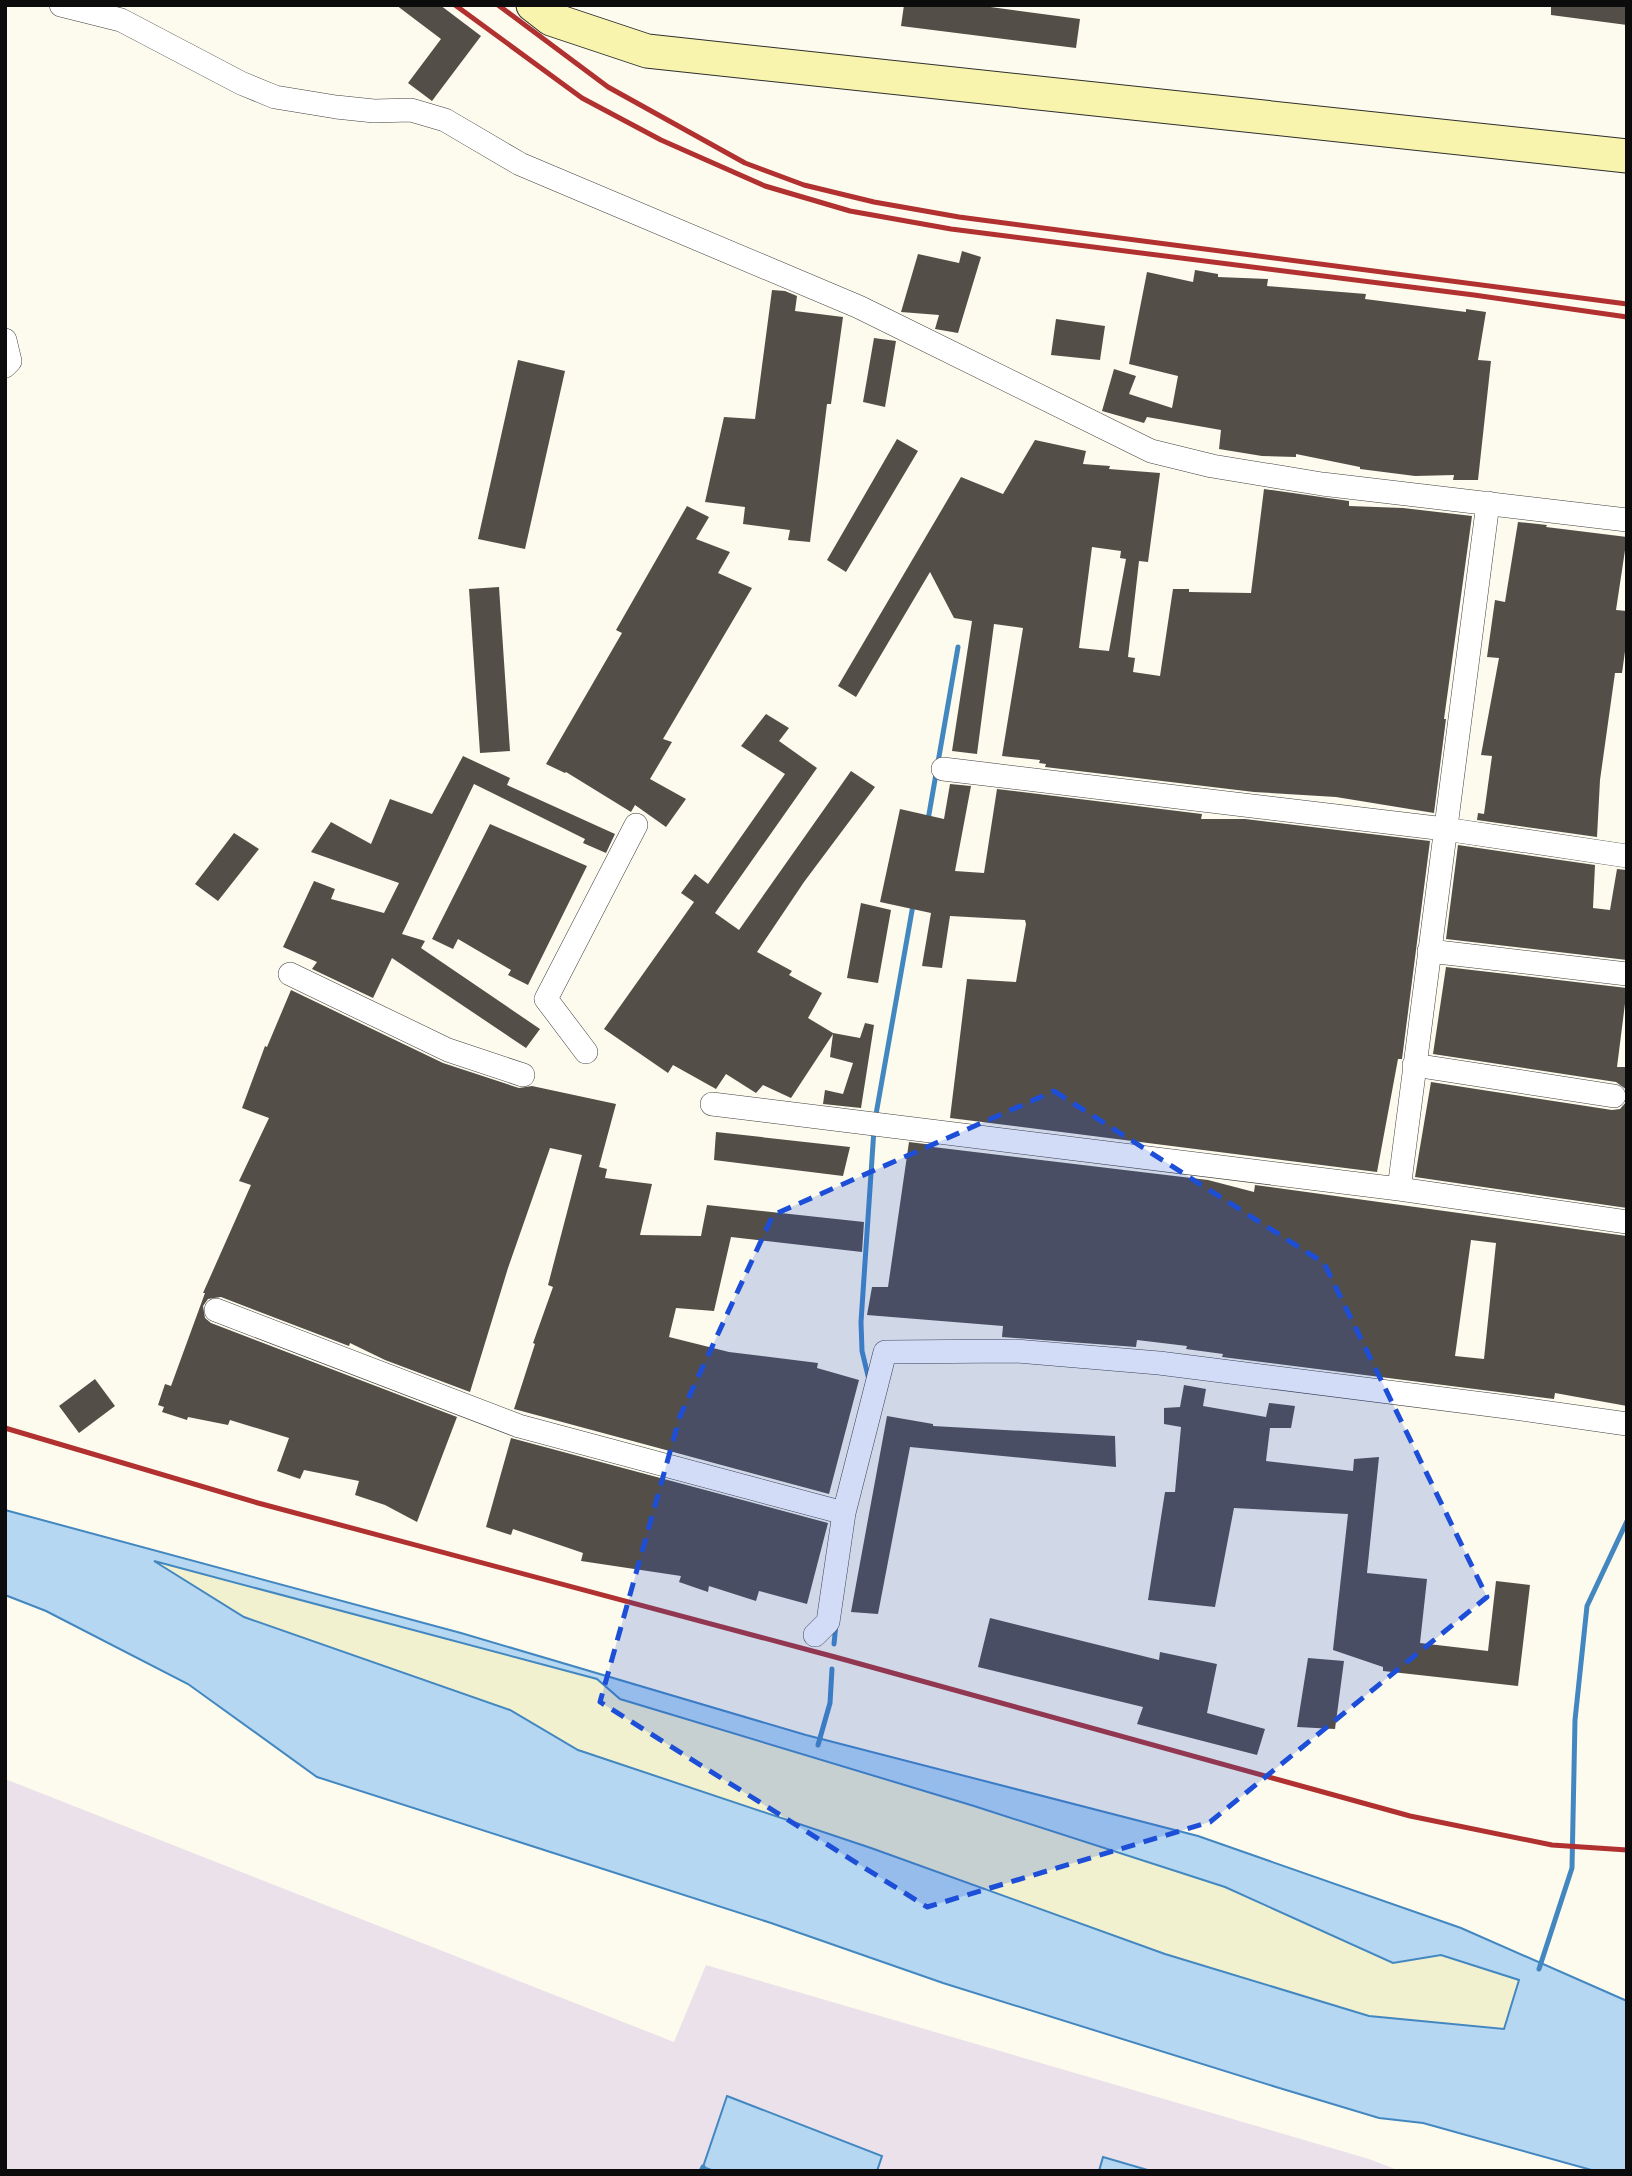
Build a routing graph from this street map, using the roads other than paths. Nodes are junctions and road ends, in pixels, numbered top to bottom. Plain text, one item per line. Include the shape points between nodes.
1 (61, 5) edge
2 (533, 5) edge
3 (1627, 156) edge
4 (5, 340) edge
5 (5, 366) edge
6 (1488, 503) junction
7 (1627, 520) edge
8 (943, 769) dead end
9 (636, 825) dead end
10 (1445, 829) junction
11 (1627, 856) edge
12 (1429, 951) junction
13 (290, 974) dead end
14 (1627, 974) edge
15 (586, 1052) dead end
16 (1415, 1065) junction
17 (523, 1074) dead end
18 (1614, 1096) dead end
19 (712, 1104) dead end
20 (1398, 1189) junction
21 (1627, 1222) edge
22 (216, 1310) dead end
23 (1627, 1424) edge
24 (844, 1514) junction
25 (815, 1635) dead end

1 - 6 street via 121,20 275,97 374,111 411,110 445,120 520,164 859,307 1151,451 1308,481
2 - 3 main road via 551,19 647,51
4 - 5 street via 10,361
6 - 7 street
6 - 10 street
8 - 10 street
9 - 15 street via 546,999
10 - 11 street
10 - 12 street
12 - 14 street
12 - 16 street
13 - 17 street via 448,1049
16 - 18 street
16 - 20 street
19 - 20 street
20 - 21 street
22 - 24 street via 519,1426
23 - 24 street via 1159,1363 1015,1350 885,1352
24 - 25 street via 828,1622

